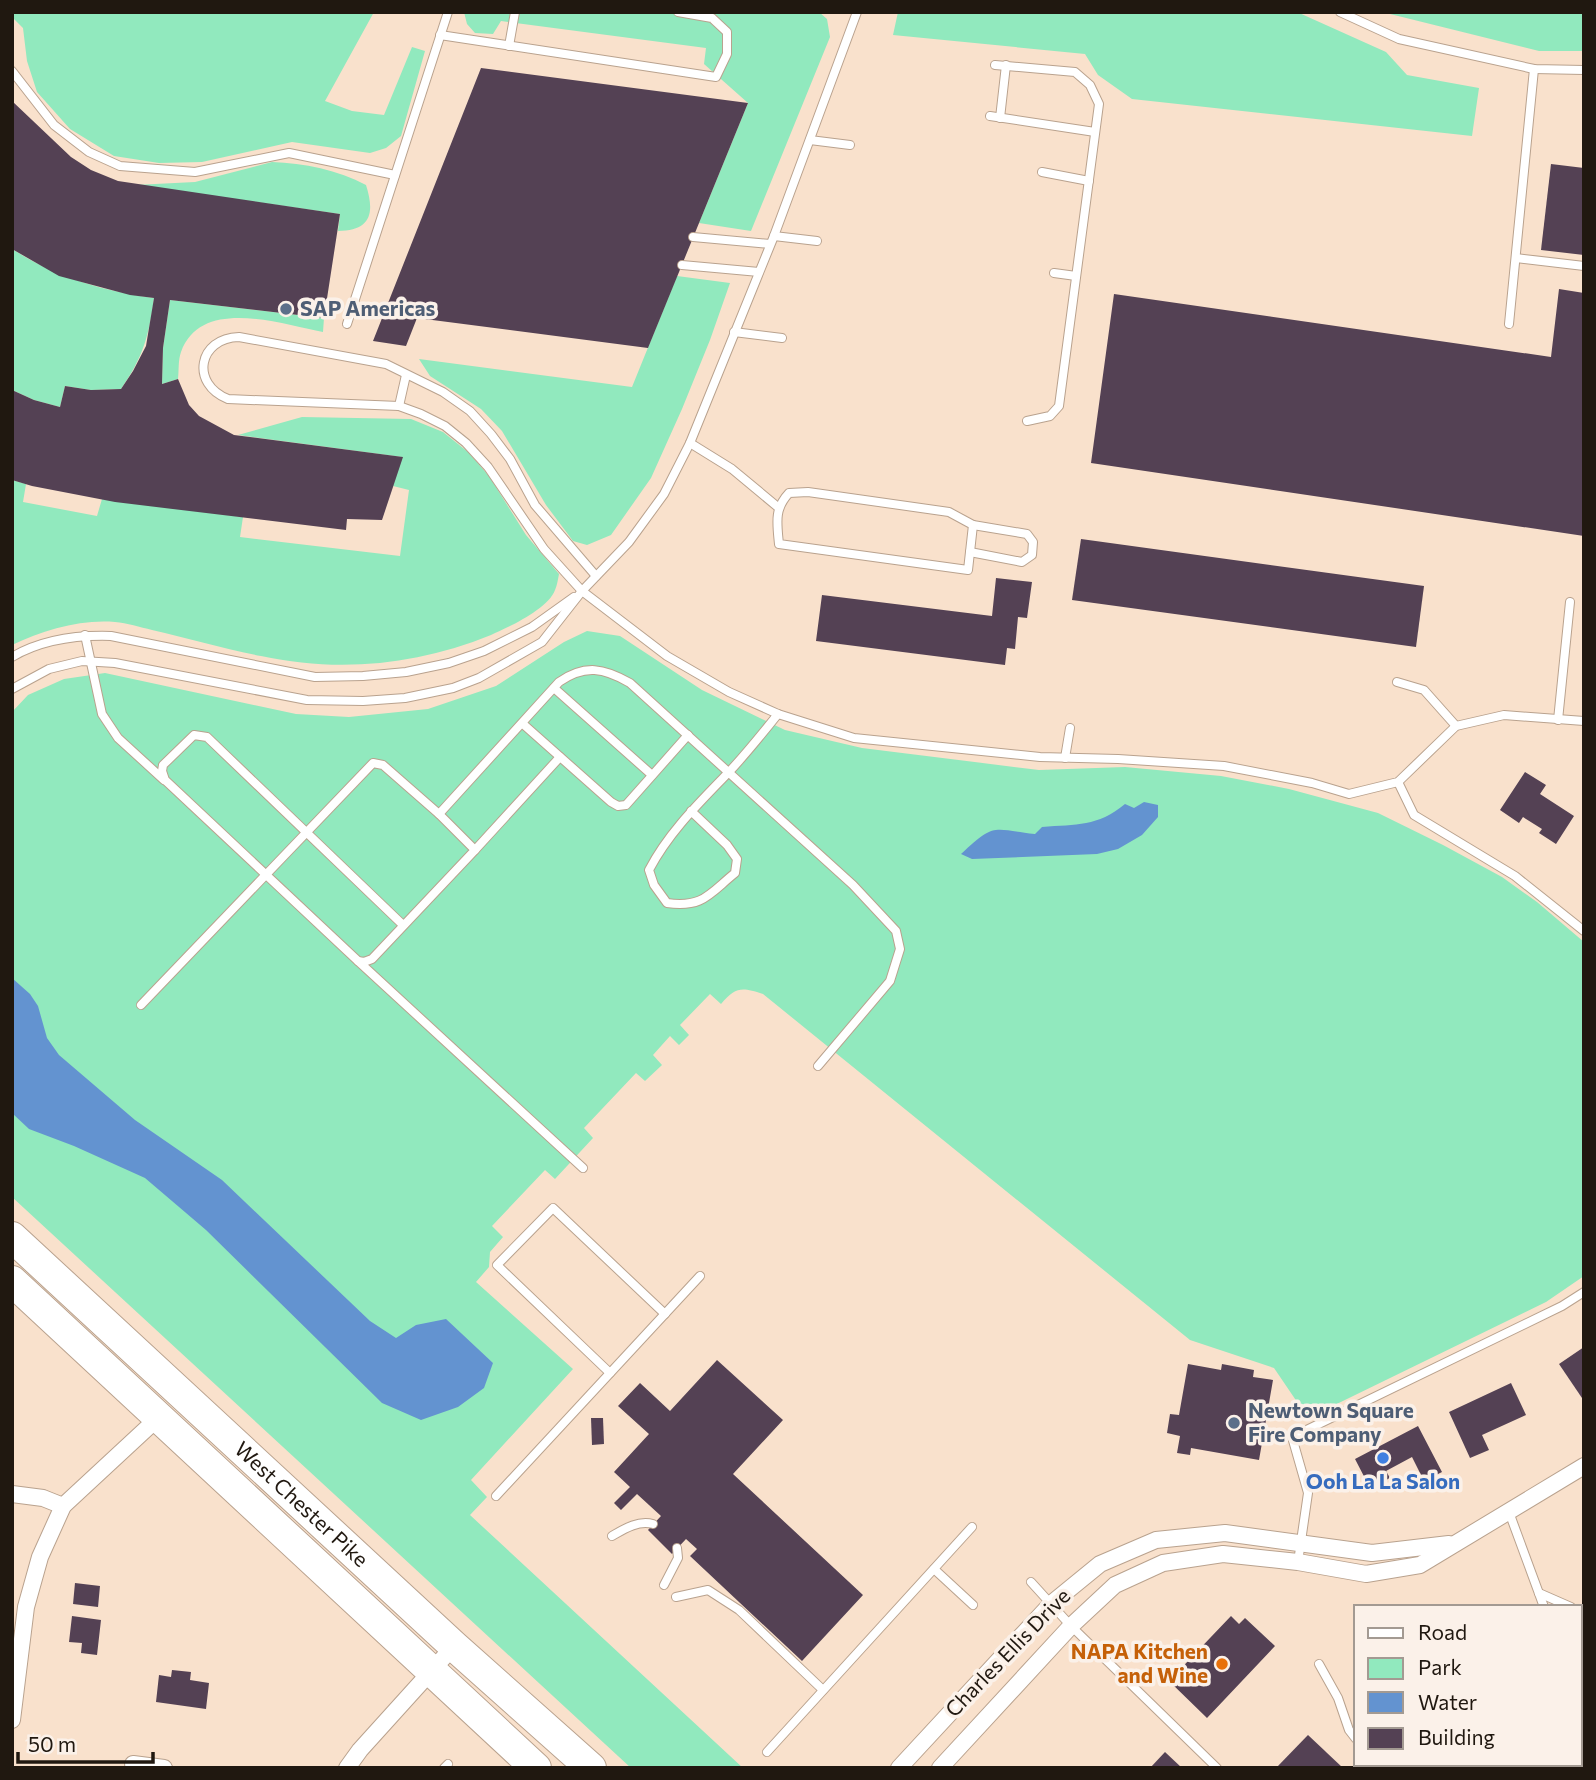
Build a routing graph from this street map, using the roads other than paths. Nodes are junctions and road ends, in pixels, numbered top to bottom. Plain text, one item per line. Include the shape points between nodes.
1 (447, 12) edge
2 (515, 12) edge
3 (678, 12) edge
4 (857, 12) edge
5 (1340, 12) edge
6 (440, 35) junction
7 (509, 46) junction
8 (995, 65) dead end
9 (1006, 65) junction
10 (1534, 69) junction
11 (1584, 70) edge
12 (12, 71) edge
13 (990, 116) dead end
14 (1000, 118) junction
15 (1095, 132) junction
16 (810, 140) junction
17 (850, 145) dead end
18 (1042, 172) dead end
19 (395, 175) junction
20 (1089, 181) junction
21 (694, 237) dead end
22 (772, 240) junction
23 (817, 241) dead end
24 (1516, 258) junction
25 (681, 265) dead end
26 (1584, 267) edge
27 (759, 272) junction
28 (1054, 273) dead end
29 (1076, 276) junction
30 (346, 324) dead end
31 (1509, 324) dead end
32 (734, 332) junction
33 (782, 338) dead end
34 (406, 375) junction
35 (398, 406) junction
36 (1027, 421) dead end
37 (690, 443) junction
38 (779, 508) junction
39 (973, 525) junction
40 (970, 552) junction
41 (596, 576) junction
42 (582, 591) junction
43 (1570, 602) dead end
44 (85, 635) junction
45 (12, 657) edge
46 (90, 662) junction
47 (1397, 682) dead end
48 (554, 688) junction
49 (12, 689) edge
50 (778, 714) junction
51 (1558, 720) junction
52 (1584, 721) edge
53 (523, 724) junction
54 (1456, 726) junction
55 (1070, 728) dead end
56 (688, 735) junction
57 (560, 757) junction
58 (1065, 758) junction
59 (729, 772) junction
60 (652, 775) junction
61 (165, 780) junction
62 (1398, 782) junction
63 (691, 811) junction
64 (439, 814) junction
65 (304, 833) junction
66 (475, 850) junction
67 (265, 874) junction
68 (403, 925) junction
69 (1584, 931) edge
70 (358, 961) junction
71 (141, 1005) dead end
72 (818, 1066) dead end
73 (583, 1168) dead end
74 (12, 1237) edge
75 (700, 1276) dead end
76 (12, 1281) edge
77 (1584, 1292) edge
78 (665, 1314) junction
79 (610, 1373) junction
80 (159, 1417) junction
81 (1584, 1466) edge
82 (12, 1494) edge
83 (496, 1496) dead end
84 (63, 1506) junction
85 (1509, 1512) junction
86 (653, 1524) dead end
87 (972, 1527) dead end
88 (612, 1536) dead end
89 (1301, 1543) junction
90 (1459, 1543) junction
91 (677, 1548) dead end
92 (1298, 1562) junction
93 (934, 1569) junction
94 (1031, 1582) dead end
95 (664, 1586) dead end
96 (1539, 1592) junction
97 (676, 1597) dead end
98 (1051, 1604) junction
99 (972, 1605) dead end
100 (1543, 1605) edge
101 (1567, 1605) edge
102 (1071, 1626) junction
103 (454, 1646) junction
104 (1319, 1664) dead end
105 (432, 1670) junction
106 (823, 1690) junction
107 (12, 1720) edge
108 (1354, 1736) edge
109 (767, 1752) dead end
110 (133, 1764) dead end
111 (164, 1768) edge
112 (347, 1768) edge
113 (536, 1768) edge
114 (591, 1768) edge
115 (899, 1768) edge
116 (940, 1768) edge
117 (1217, 1768) edge

1 - 6 lane
2 - 7 lane
3 - 7 lane via 712,18 727,32 727,54 716,77
4 - 16 lane
5 - 10 lane via 1399,38
6 - 7 lane
6 - 19 lane
8 - 9 lane
9 - 14 lane
9 - 15 lane via 1075,72 1090,85 1099,104
10 - 11 lane
10 - 24 lane
12 - 19 lane via 54,125 89,152 120,166 195,172 289,153
13 - 14 lane
14 - 15 lane
15 - 20 lane
16 - 17 lane
16 - 22 lane
18 - 20 lane
19 - 30 lane
20 - 29 lane
21 - 22 lane
22 - 23 lane
22 - 27 lane
24 - 26 lane
24 - 31 lane
25 - 27 lane
27 - 32 lane
28 - 29 lane
29 - 36 lane via 1059,406 1051,416
32 - 33 lane
32 - 37 lane
34 - 35 lane
34 - 35 lane via 386,364 239,337 218,341 203,364 208,385 228,399
34 - 41 lane via 443,392 477,418 510,459 550,525
35 - 42 lane via 444,426 466,443 544,549
37 - 38 lane via 732,469
37 - 41 lane via 664,494 629,542
38 - 39 lane via 789,493 808,492 949,512
38 - 40 lane via 779,544 968,570
39 - 40 lane
39 - 40 lane via 1027,534 1033,542 1032,555 1022,562
41 - 42 lane
42 - 44 lane via 532,627 484,650 449,663 385,674 315,677 111,636
42 - 46 lane via 542,642 506,664 453,688 405,698 307,700
42 - 50 lane via 667,656
43 - 51 lane
44 - 45 lane via 46,643
44 - 46 lane
46 - 49 lane via 50,669
46 - 61 lane via 102,714 118,738
47 - 54 lane via 1424,690
48 - 53 lane
48 - 56 lane via 572,673 595,669 613,673
48 - 60 lane
50 - 58 lane via 855,738
50 - 59 lane
51 - 52 lane
51 - 54 lane via 1504,715
53 - 57 lane
53 - 64 lane
54 - 62 lane
55 - 58 lane
56 - 59 lane
56 - 60 lane
57 - 60 lane via 618,806 626,805
57 - 66 lane
58 - 62 lane via 1224,766 1349,794
59 - 63 lane
59 - 72 lane via 853,884 896,931 900,949 890,981
61 - 65 lane via 163,765 194,734 201,734
61 - 67 lane
62 - 69 lane via 1414,815 1516,876
63 - 63 lane via 737,859 735,873 704,899 688,906 667,903 649,870
64 - 65 lane via 383,765 373,763
64 - 66 lane
65 - 67 lane
65 - 68 lane
66 - 68 lane
67 - 70 lane
67 - 71 lane
68 - 70 lane via 372,959
70 - 73 lane
74 - 103 highway, West Chester Pike
75 - 78 lane
76 - 80 highway, West Chester Pike
77 - 89 lane via 1292,1437 1308,1493
78 - 79 lane
78 - 79 lane via 552,1208 497,1265
79 - 83 lane
80 - 84 street
80 - 105 highway, West Chester Pike
81 - 85 street, Charles Ellis Drive
82 - 84 street
84 - 107 street via 40,1557 26,1607
85 - 90 street, Charles Ellis Drive
85 - 96 lane
86 - 88 lane via 626,1527
87 - 93 lane
89 - 90 street, Charles Ellis Drive via 1372,1553
89 - 92 lane
89 - 98 street, Charles Ellis Drive via 1225,1533 1157,1540 1100,1564
90 - 92 street, Charles Ellis Drive via 1420,1564 1366,1573
91 - 95 lane via 678,1558
92 - 102 street, Charles Ellis Drive via 1223,1554 1164,1563 1115,1585
93 - 99 lane
93 - 106 lane
94 - 98 lane
96 - 100 lane
96 - 101 lane
97 - 106 lane via 708,1590 740,1610
98 - 102 lane
98 - 115 street, Charles Ellis Drive
102 - 116 street, Charles Ellis Drive
102 - 117 lane
103 - 105 street
103 - 114 highway, West Chester Pike
104 - 108 lane
105 - 112 street
105 - 113 highway, West Chester Pike
106 - 109 lane
110 - 111 street

